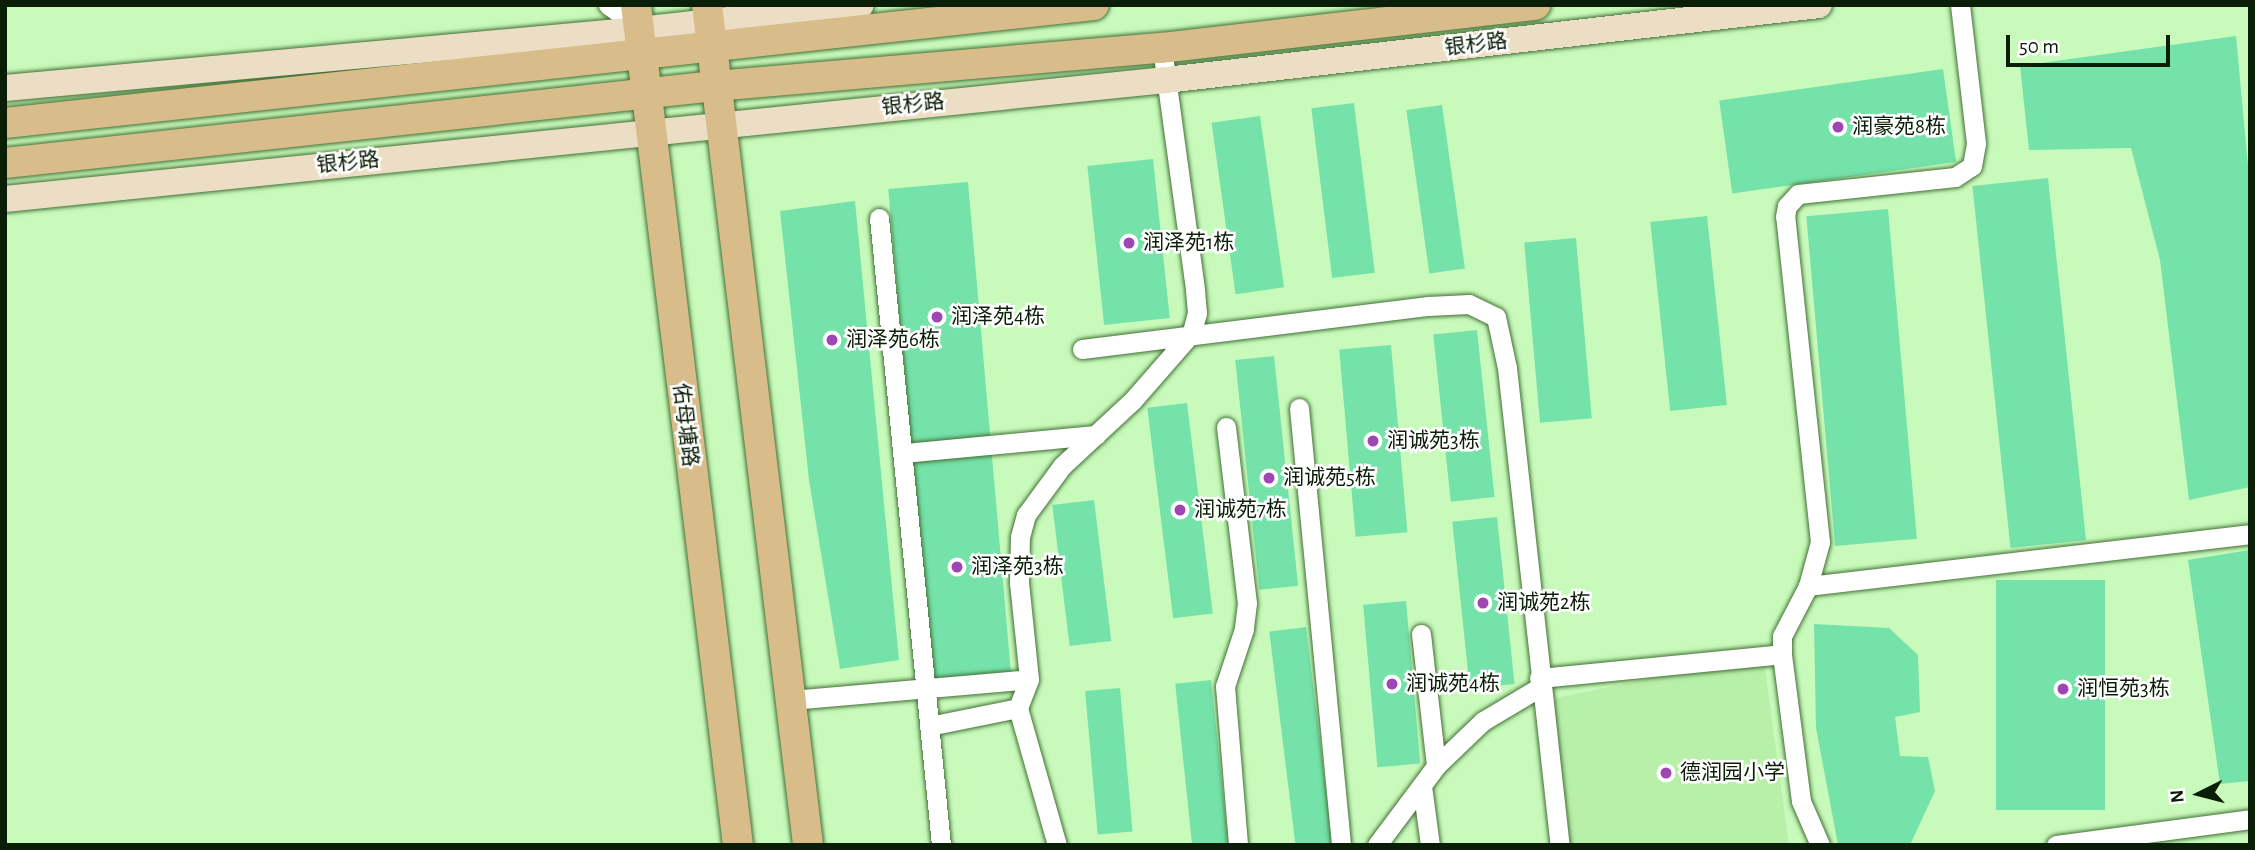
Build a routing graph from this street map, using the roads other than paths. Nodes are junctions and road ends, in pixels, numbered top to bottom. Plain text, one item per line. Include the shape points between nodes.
1 (608, 5) edge
2 (861, 5) edge
3 (1094, 5) edge
4 (1536, 5) edge
5 (1819, 5) edge
6 (1959, 5) edge
7 (709, 25) edge
8 (638, 29) edge
9 (1162, 48) junction
10 (1166, 80) junction
11 (715, 86) junction
12 (5, 88) edge
13 (644, 94) junction
14 (5, 122) edge
15 (720, 124) junction
16 (648, 131) junction
17 (5, 163) edge
18 (5, 199) edge
19 (879, 218) dead end
20 (1190, 335) junction
21 (1082, 349) dead end
22 (1299, 408) dead end
23 (1226, 427) dead end
24 (1096, 435) junction
25 (904, 453) junction
26 (2250, 534) edge
27 (1808, 586) junction
28 (1421, 634) dead end
29 (1783, 654) junction
30 (1029, 679) junction
31 (1540, 682) junction
32 (925, 690) junction
33 (791, 700) junction
34 (1018, 708) junction
35 (929, 726) junction
36 (1436, 766) junction
37 (1422, 786) junction
38 (2250, 820) edge
39 (738, 845) edge
40 (808, 845) edge
41 (942, 845) edge
42 (1057, 845) edge
43 (1238, 845) edge
44 (1341, 845) edge
45 (1377, 845) edge
46 (1430, 845) edge
47 (1560, 845) edge
48 (1820, 845) edge
49 (2056, 845) edge

1 - 8 street
2 - 7 street
3 - 7 main road
4 - 9 main road, 银杉路
5 - 10 street, 银杉路
6 - 27 street via 1976,143 1972,166 1955,177 1806,192 1787,206 1785,229 1819,522 1820,541
7 - 8 main road
7 - 11 main road
8 - 12 street
8 - 13 main road, 佑母塘路
8 - 14 main road
9 - 10 street
9 - 11 main road, 银杉路
10 - 15 street, 银杉路
10 - 20 street via 1195,290 1197,313
11 - 13 main road, 银杉路
11 - 15 main road
13 - 16 main road, 佑母塘路
13 - 17 main road, 银杉路
15 - 16 street, 银杉路
15 - 33 main road
16 - 18 street, 银杉路
16 - 39 main road, 佑母塘路
19 - 25 street
20 - 21 street
20 - 24 street
20 - 31 street via 1469,304 1496,317 1507,368
22 - 44 street
23 - 43 street via 1247,603 1244,629 1225,686
24 - 25 street
24 - 30 street via 1062,466 1026,515 1020,537 1019,583
25 - 32 street
26 - 27 street
27 - 29 street via 1782,636
28 - 36 street
29 - 31 street
29 - 48 street via 1801,801
30 - 32 street
30 - 34 street
31 - 36 street via 1483,721
31 - 47 street
32 - 33 street
32 - 35 street
33 - 40 main road
34 - 35 street
34 - 42 street
35 - 41 street
36 - 37 street
37 - 45 street
37 - 46 street
38 - 49 street

